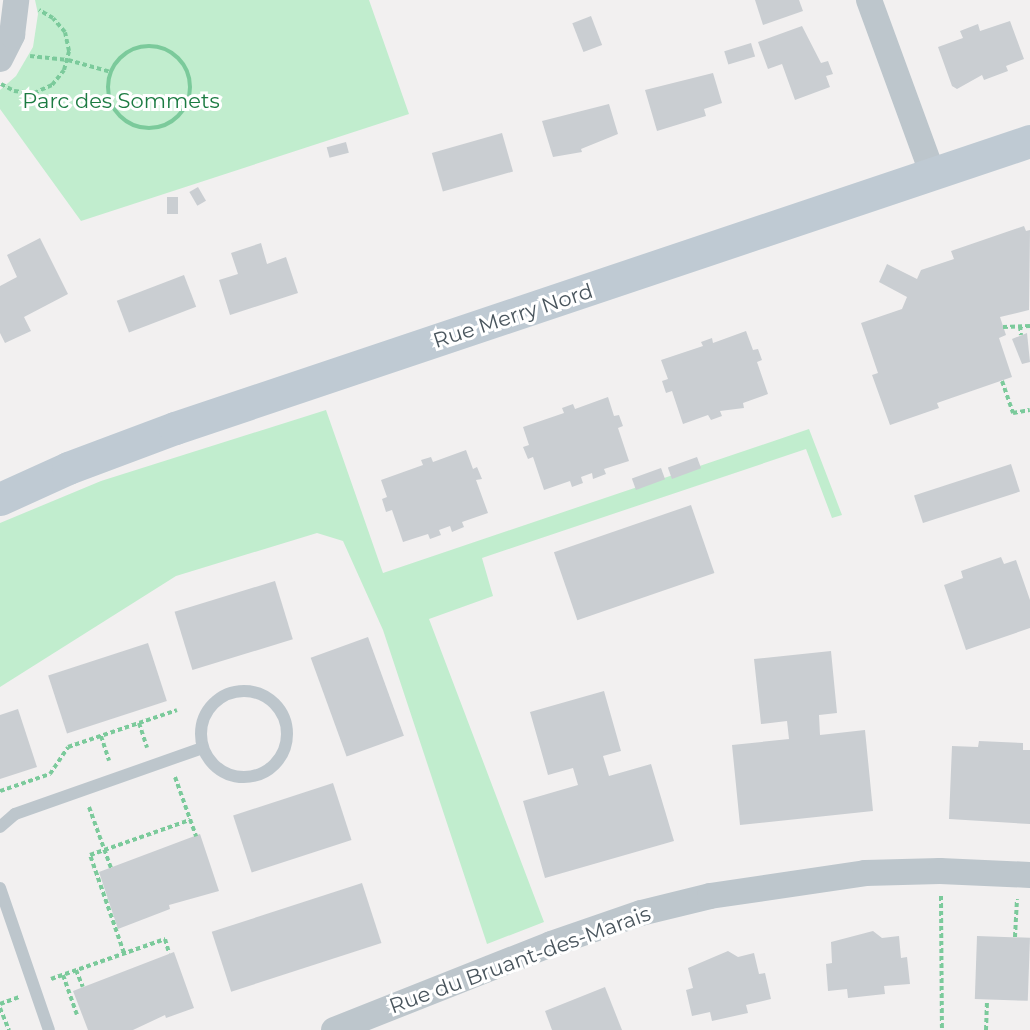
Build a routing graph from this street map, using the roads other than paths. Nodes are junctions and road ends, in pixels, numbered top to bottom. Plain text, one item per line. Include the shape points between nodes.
1 (869, 0) edge
2 (16, 5) edge
3 (2, 56) edge
4 (1030, 141) edge
5 (933, 175) junction
6 (0, 499) edge
7 (202, 748) junction
8 (0, 827) edge
9 (1024, 874) edge
10 (0, 888) edge
11 (49, 1030) edge
12 (334, 1030) edge

1 - 5 street
2 - 3 street
4 - 5 main road, Rue Merry Nord
5 - 6 main road, Rue Merry Nord via 175,428 68,468
7 - 7 lane via 219,770 246,777 259,774 271,767 286,744 284,717 265,695 250,690 222,696 202,718
7 - 8 lane via 15,814
9 - 12 street, Rue du Bruant-des-Marais via 940,871 817,878 659,908 551,944
10 - 11 lane

